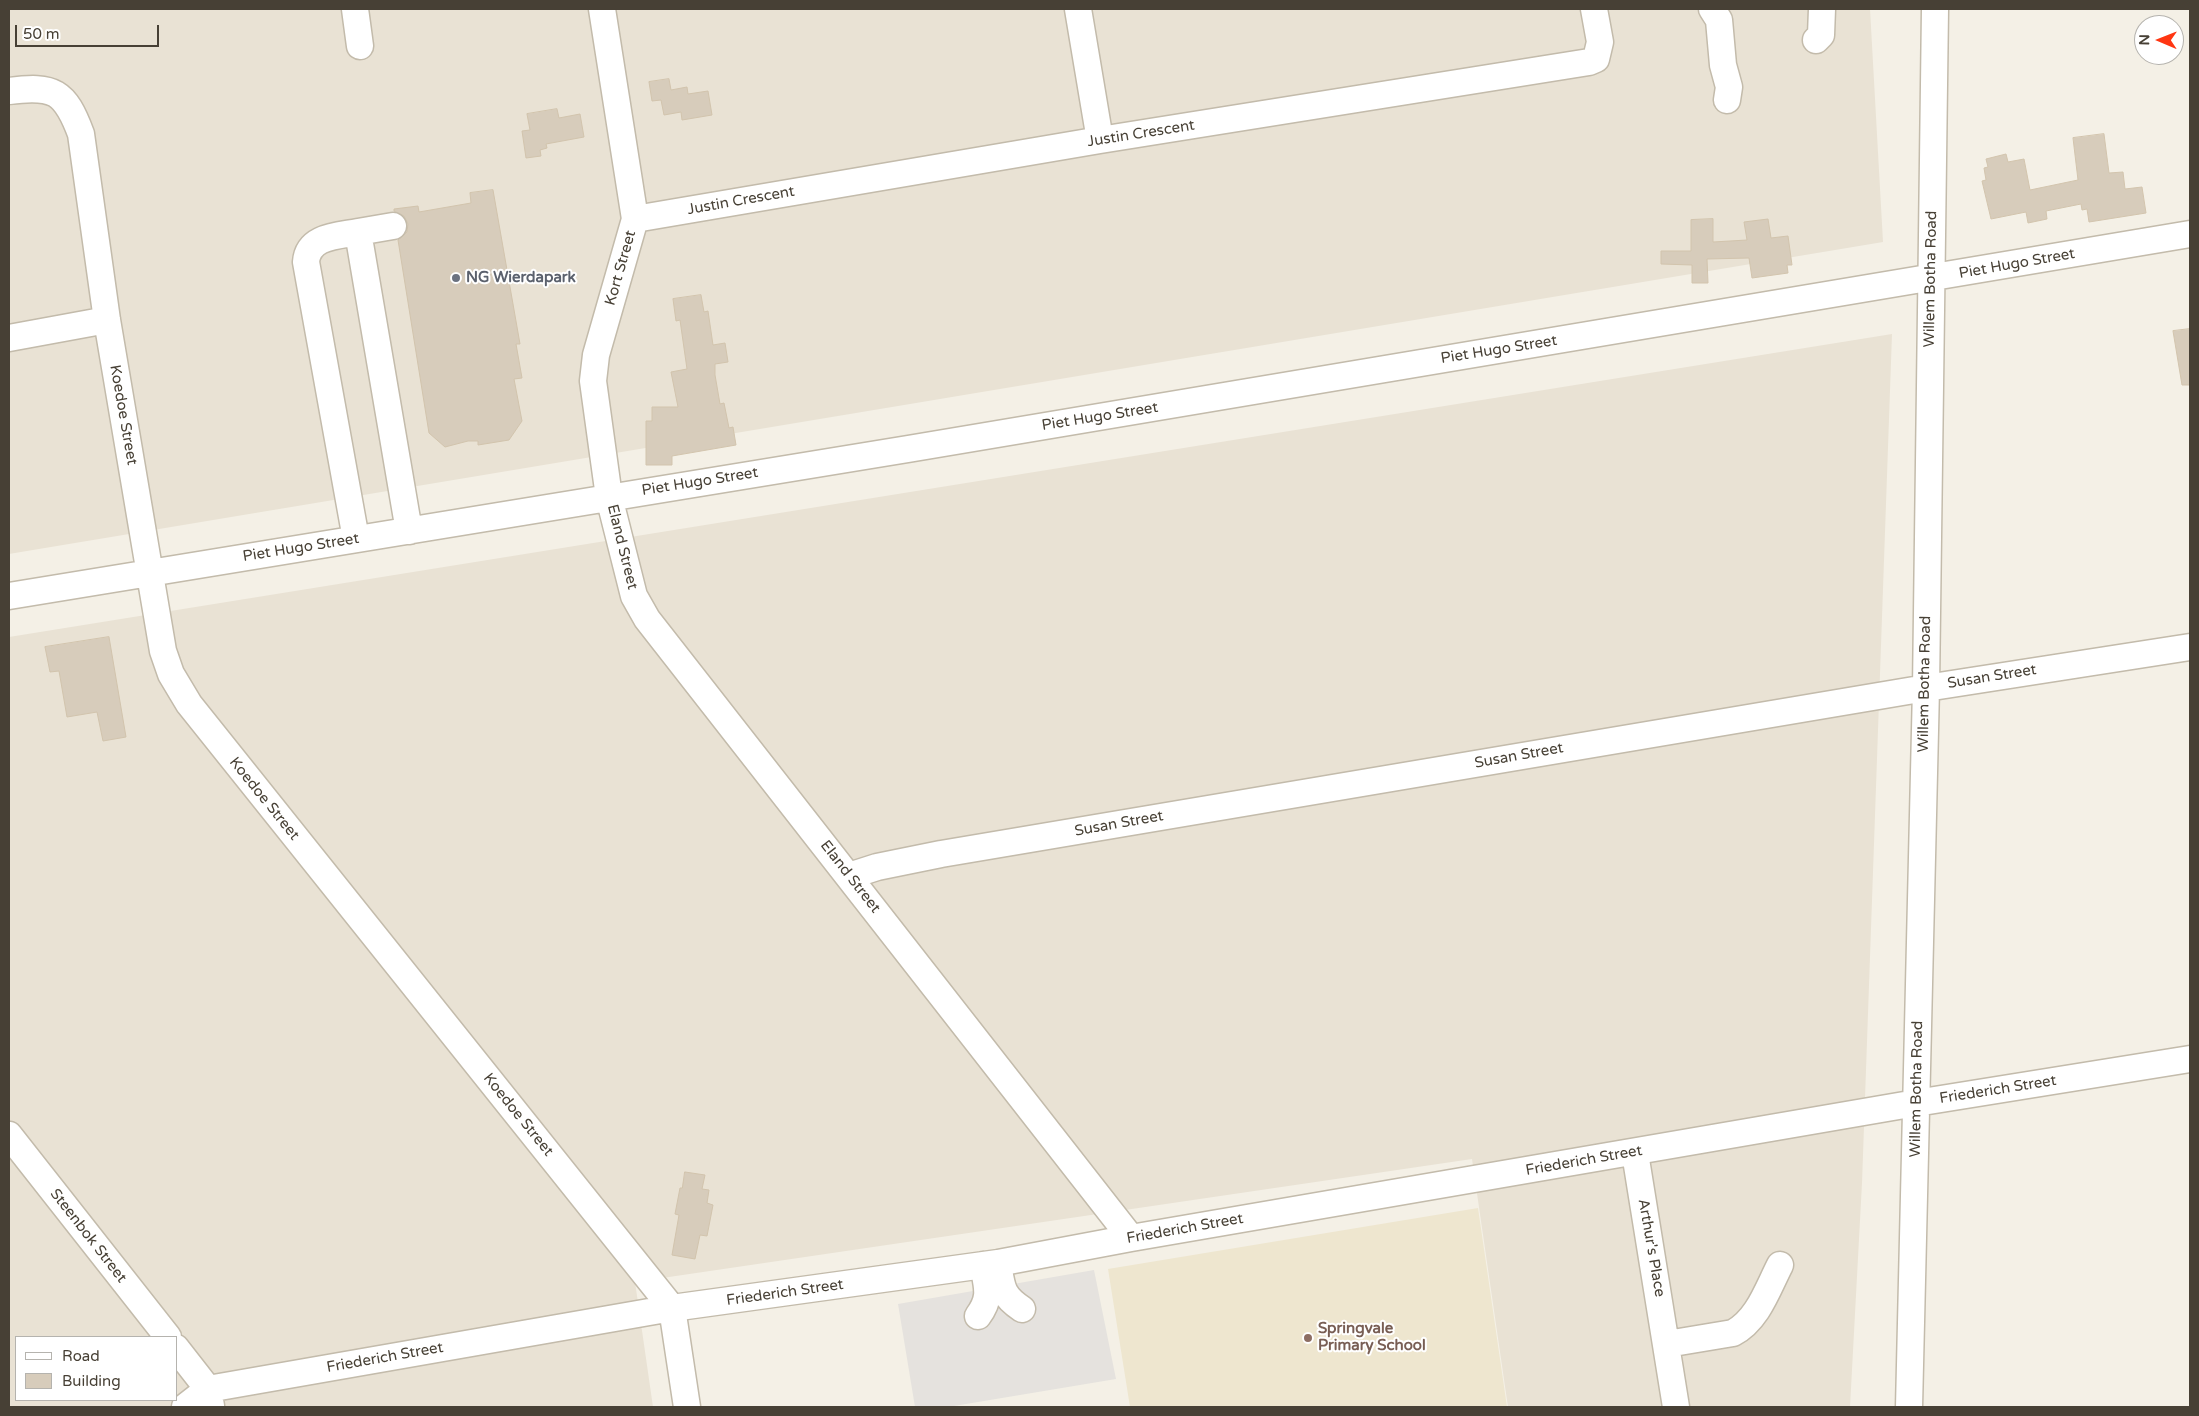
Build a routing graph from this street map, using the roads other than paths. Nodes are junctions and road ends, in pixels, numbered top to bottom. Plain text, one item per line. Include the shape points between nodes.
1 (355, 9) edge
2 (602, 9) edge
3 (1078, 9) edge
4 (1594, 9) edge
5 (1712, 9) edge
6 (1822, 9) edge
7 (1935, 9) edge
8 (1816, 40) dead end
9 (360, 46) dead end
10 (9, 91) edge
11 (1727, 100) dead end
12 (1100, 140) junction
13 (636, 219) junction
14 (393, 226) dead end
15 (358, 232) junction
16 (2190, 234) edge
17 (1931, 278) junction
18 (107, 320) junction
19 (9, 338) edge
20 (609, 497) junction
21 (409, 531) junction
22 (356, 539) junction
23 (150, 573) junction
24 (9, 596) edge
25 (2190, 647) edge
26 (1926, 688) junction
27 (849, 876) junction
28 (2190, 1059) edge
29 (1916, 1104) junction
30 (9, 1135) edge
31 (1635, 1153) junction
32 (1131, 1238) junction
33 (991, 1264) junction
34 (1780, 1265) dead end
35 (672, 1308) junction
36 (1022, 1309) dead end
37 (978, 1316) dead end
38 (167, 1336) edge
39 (1667, 1344) junction
40 (178, 1351) edge
41 (1909, 1359) junction
42 (210, 1398) edge
43 (185, 1407) edge
44 (687, 1407) edge
45 (1676, 1407) edge
46 (1890, 1407) edge
47 (1909, 1407) edge

1 - 9 street
2 - 13 street, Kort Street
3 - 12 street
4 - 12 street, Justin Crescent via 1600,42 1596,58 1589,62
5 - 11 street via 1719,20 1723,64 1729,87
6 - 8 street via 1821,34
7 - 17 street, Willem Botha Road
10 - 18 street, Koedoe Street via 33,89 56,93 74,115 81,134
12 - 13 street, Justin Crescent
13 - 20 street, Kort Street via 593,368
14 - 15 street
15 - 21 street
15 - 22 street via 319,240 306,252
16 - 17 street, Piet Hugo Street
17 - 20 street, Piet Hugo Street
17 - 26 street, Willem Botha Road
18 - 19 street
18 - 23 street, Koedoe Street
20 - 21 street, Piet Hugo Street
20 - 27 street, Eland Street via 634,596 641,611
21 - 22 street, Piet Hugo Street
22 - 23 street, Piet Hugo Street
23 - 24 street, Piet Hugo Street
23 - 35 street, Koedoe Street via 167,664 189,704
25 - 26 street, Susan Street
26 - 27 street, Susan Street via 950,852 878,866
26 - 29 street, Willem Botha Road
27 - 32 street, Eland Street
28 - 29 street, Friederich Street
29 - 31 street, Friederich Street
29 - 41 street, Willem Botha Road
30 - 38 street, Steenbok Street
31 - 32 street, Friederich Street
31 - 39 street, Arthur's Place
32 - 33 street, Friederich Street
33 - 35 street, Friederich Street
33 - 36 street via 1002,1290 1011,1302
33 - 37 street via 986,1306
34 - 39 street via 1753,1316 1739,1330
35 - 42 street, Friederich Street
35 - 44 street
39 - 45 street, Arthur's Place
40 - 42 street
41 - 46 street, Willem Botha Road
41 - 47 street, Willem Botha Road
42 - 43 street, Friederich Street

